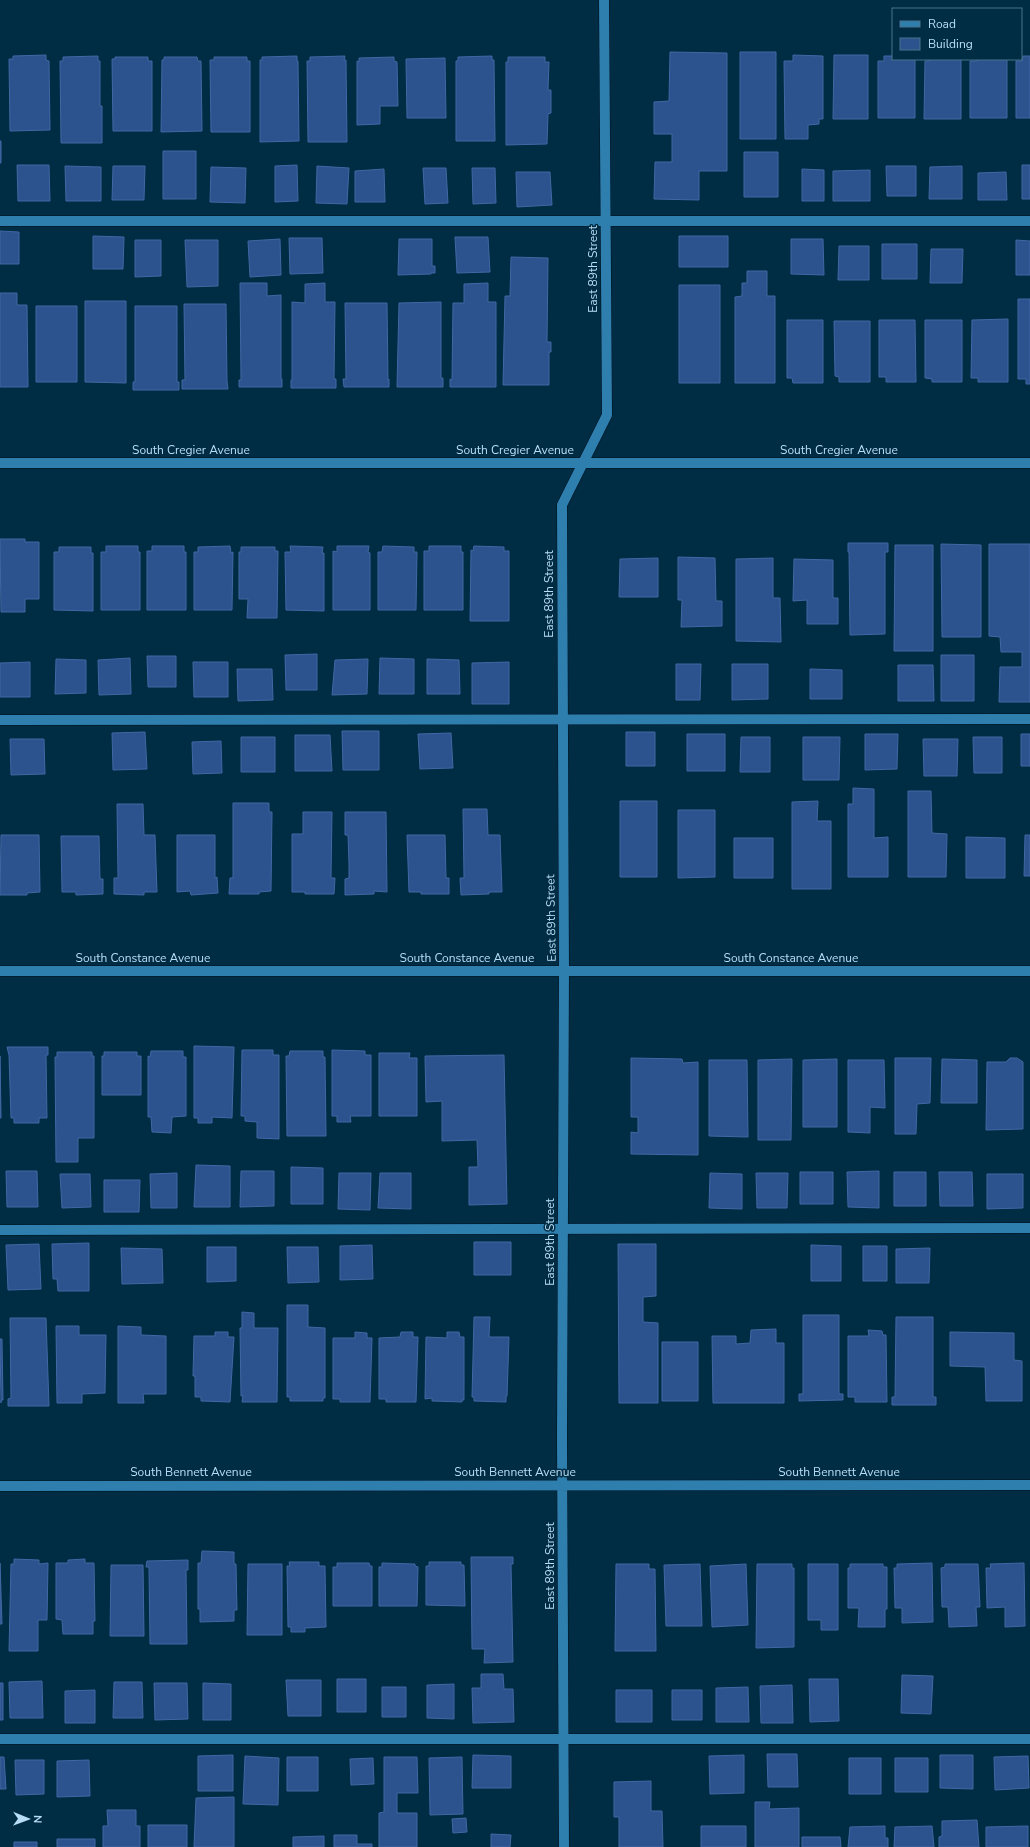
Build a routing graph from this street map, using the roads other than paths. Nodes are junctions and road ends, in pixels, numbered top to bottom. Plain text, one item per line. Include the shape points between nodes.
1 (604, 0) edge
2 (0, 221) edge
3 (606, 221) junction
4 (1030, 221) edge
5 (0, 463) edge
6 (1030, 463) edge
7 (583, 464) junction
8 (562, 719) junction
9 (1030, 719) edge
10 (0, 720) edge
11 (0, 971) edge
12 (564, 971) junction
13 (1030, 971) edge
14 (563, 1228) junction
15 (1030, 1228) edge
16 (0, 1230) edge
17 (563, 1485) junction
18 (1030, 1485) edge
19 (0, 1486) edge
20 (563, 1738) junction
21 (0, 1739) edge
22 (1030, 1739) edge
23 (564, 1847) edge

1 - 3 street, East 89th Street
2 - 3 street
3 - 4 street
3 - 7 street, East 89th Street via 607,415
5 - 7 street, South Cregier Avenue
6 - 7 street, South Cregier Avenue
7 - 8 street, East 89th Street via 562,505
8 - 9 street
8 - 10 street
8 - 12 street, East 89th Street
11 - 12 street, South Constance Avenue
12 - 13 street, South Constance Avenue
12 - 14 street, East 89th Street
14 - 15 street
14 - 16 street
14 - 17 street, East 89th Street
17 - 18 street, South Bennett Avenue
17 - 19 street, South Bennett Avenue
17 - 20 street, East 89th Street
20 - 21 street
20 - 22 street
20 - 23 street, East 89th Street

